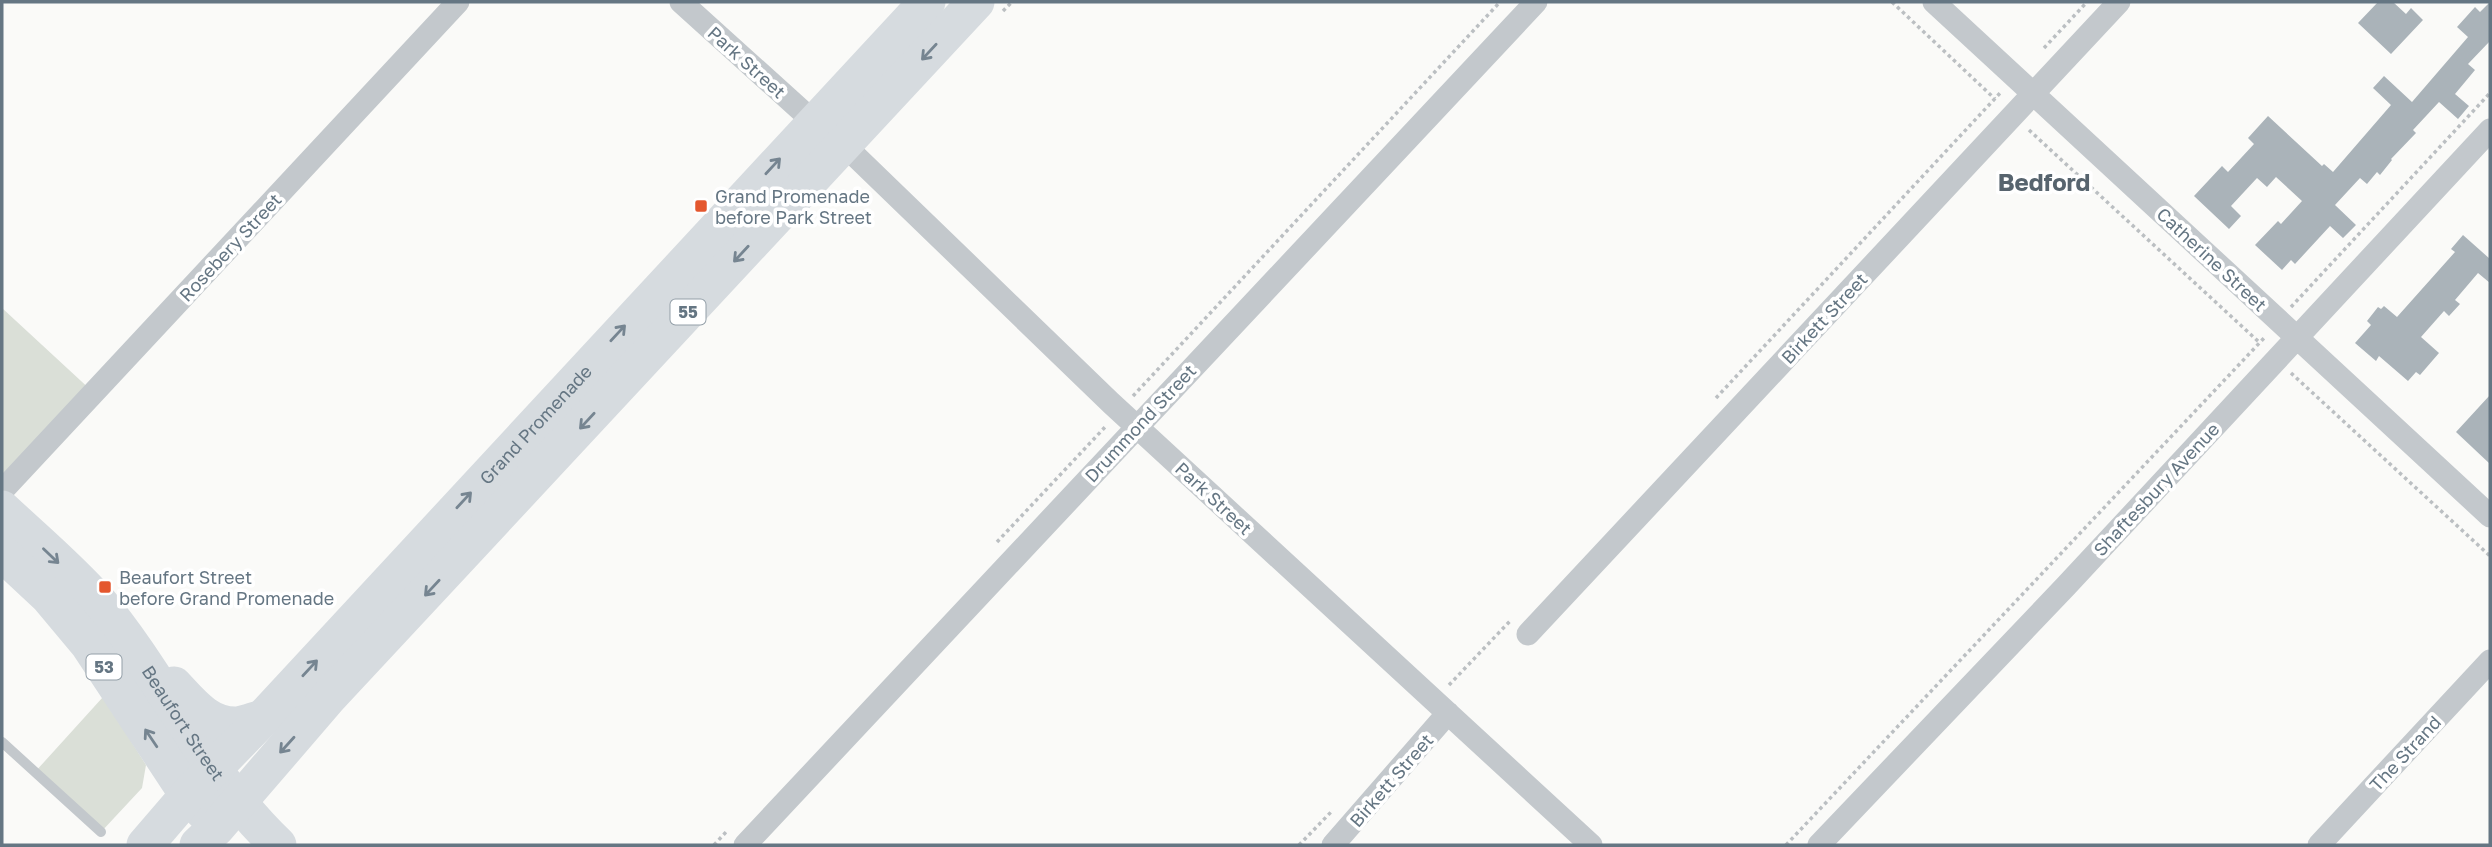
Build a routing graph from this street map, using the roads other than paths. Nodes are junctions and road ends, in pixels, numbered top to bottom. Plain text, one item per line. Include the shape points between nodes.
1 (458, 2) edge
2 (681, 2) edge
3 (927, 2) edge
4 (976, 2) edge
5 (1536, 2) edge
6 (1934, 2) edge
7 (2119, 2) edge
8 (2033, 94) junction
9 (814, 122) junction
10 (2490, 130) edge
11 (843, 144) junction
12 (2297, 337) junction
13 (1137, 427) junction
14 (2, 491) edge
15 (2, 509) edge
16 (2490, 516) edge
17 (2, 553) edge
18 (1528, 634) dead end
19 (129, 644) junction
20 (2490, 661) edge
21 (1448, 713) junction
22 (263, 718) junction
23 (2, 742) edge
24 (214, 768) junction
25 (188, 795) junction
26 (221, 830) edge
27 (101, 832) dead end
28 (145, 845) edge
29 (278, 845) edge
30 (745, 845) edge
31 (1334, 845) edge
32 (1591, 845) edge
33 (1819, 845) edge
34 (2319, 845) edge

1 - 14 street, Rosebery Street
2 - 9 street, Park Street
3 - 9 main road, Grand Promenade / 55
4 -> 11 main road, Grand Promenade / 55
5 - 13 street, Drummond Street
6 - 8 street, Catherine Street
7 - 8 street, Birkett Street
8 - 12 street, Catherine Street
8 - 18 street, Birkett Street
22 -> 9 main road, Grand Promenade / 55
10 - 12 street, Shaftesbury Avenue
11 - 13 street, Park Street
11 -> 26 main road, Grand Promenade / 55 via 328,698
12 - 16 street, Catherine Street
12 - 33 street, Shaftesbury Avenue
13 - 21 street, Park Street
13 - 30 street, Drummond Street
15 -> 19 main road, Beaufort Street / 53 via 97,600
25 -> 17 main road, Beaufort Street / 53 via 89,645 48,596
19 - 22 main road via 206,717 237,725
19 - 24 main road, Beaufort Street / 53
20 - 34 street, The Strand
21 - 31 street, Birkett Street
21 - 32 street, Park Street
22 - 24 main road, Grand Promenade / 55
23 - 27 lane
24 - 25 main road, Grand Promenade / 55
24 - 26 main road, Beaufort Street / 53
25 - 26 main road, Beaufort Street / 53
25 - 28 main road, Grand Promenade / 55
26 - 29 main road, Beaufort Street / 53 via 260,828

